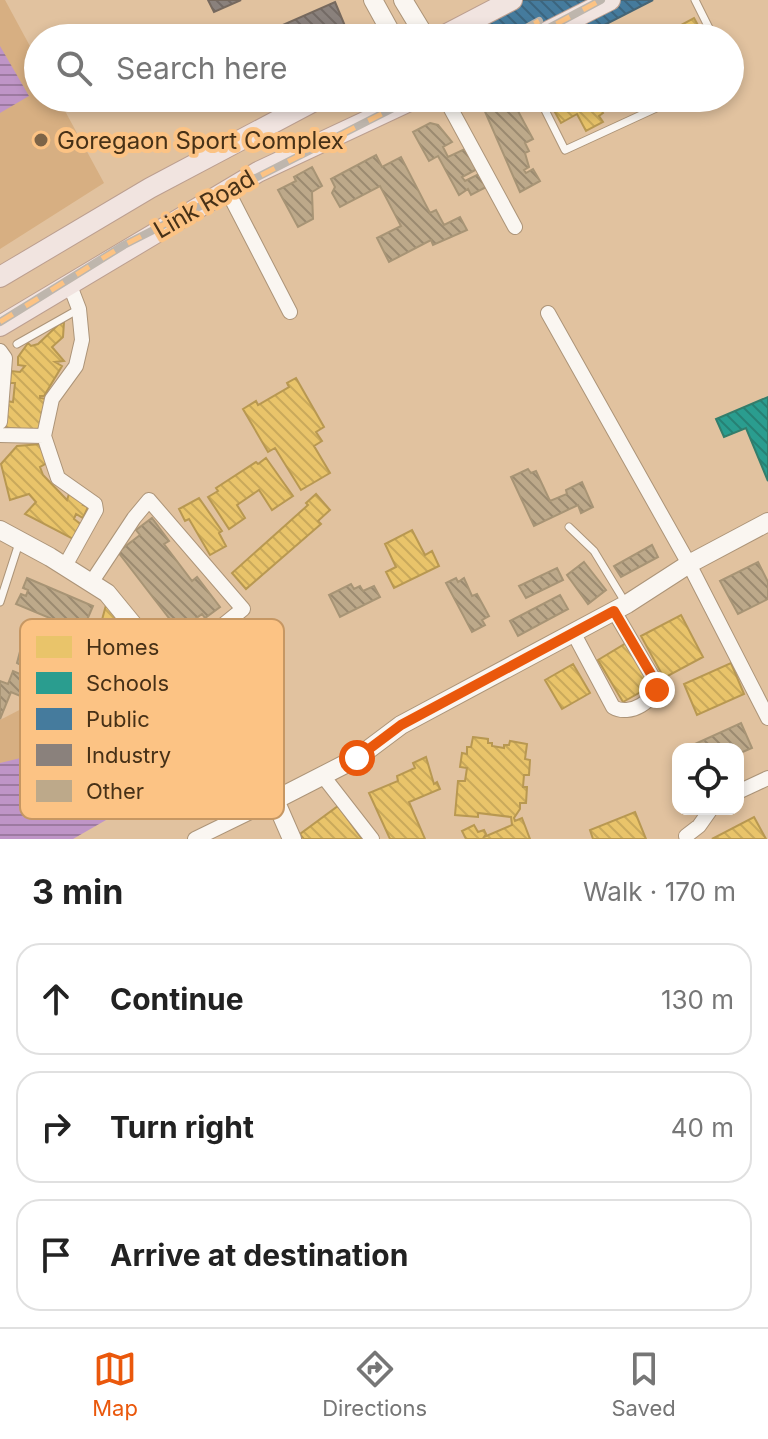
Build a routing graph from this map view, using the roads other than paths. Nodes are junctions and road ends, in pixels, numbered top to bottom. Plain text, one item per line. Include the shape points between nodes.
1 (373, 0) edge
2 (403, 0) edge
3 (512, 0) edge
4 (610, 0) edge
5 (695, 0) edge
6 (386, 24) edge
7 (418, 24) edge
8 (466, 24) edge
9 (563, 24) edge
10 (707, 24) edge
11 (294, 112) edge
12 (386, 112) edge
13 (453, 112) edge
14 (546, 112) edge
15 (648, 112) edge
16 (227, 190) junction
17 (515, 227) dead end
18 (0, 277) edge
19 (69, 283) junction
20 (79, 309) junction
21 (290, 312) dead end
22 (548, 313) dead end
23 (8, 321) edge
24 (30, 336) junction
25 (17, 344) dead end
26 (0, 351) edge
27 (0, 422) edge
28 (0, 435) edge
29 (44, 436) junction
30 (768, 522) edge
31 (569, 527) dead end
32 (0, 530) edge
33 (20, 540) junction
34 (689, 564) junction
35 (65, 566) junction
36 (91, 583) junction
37 (0, 602) edge
38 (620, 607) junction
39 (128, 619) edge
40 (231, 619) edge
41 (573, 632) junction
42 (768, 718) edge
43 (323, 776) junction
44 (768, 778) edge
45 (744, 789) edge
46 (284, 796) edge
47 (707, 815) edge
48 (236, 819) edge
49 (283, 819) edge
50 (686, 836) dead end
51 (195, 839) edge
52 (292, 839) edge
53 (372, 839) edge

1 - 6 street
2 - 7 street
3 - 8 main road
4 - 9 main road
5 - 10 lane
11 - 18 main road, Link Road via 150,188
12 - 16 main road, Link Road
13 - 17 street
14 - 15 lane via 565,150
16 - 19 main road, Link Road
16 - 21 street
19 - 20 street
19 - 23 main road, Link Road
20 - 24 lane
20 - 29 street via 82,340 76,366 52,399
22 - 34 street
23 - 24 lane
24 - 25 lane
26 - 27 street via 5,358
28 - 29 street
29 - 35 street via 58,478 96,510
30 - 34 street
31 - 38 lane via 594,551
32 - 33 street
33 - 35 street
33 - 37 lane
34 - 38 street
34 - 42 street
35 - 36 street
36 - 39 street
36 - 40 street via 149,500 243,609
38 - 41 street
38 - 41 street via 657,690 631,711 613,707
41 - 43 street via 414,718
43 - 46 street
43 - 53 street
44 - 45 street
47 - 50 street
48 - 51 street
49 - 52 street

